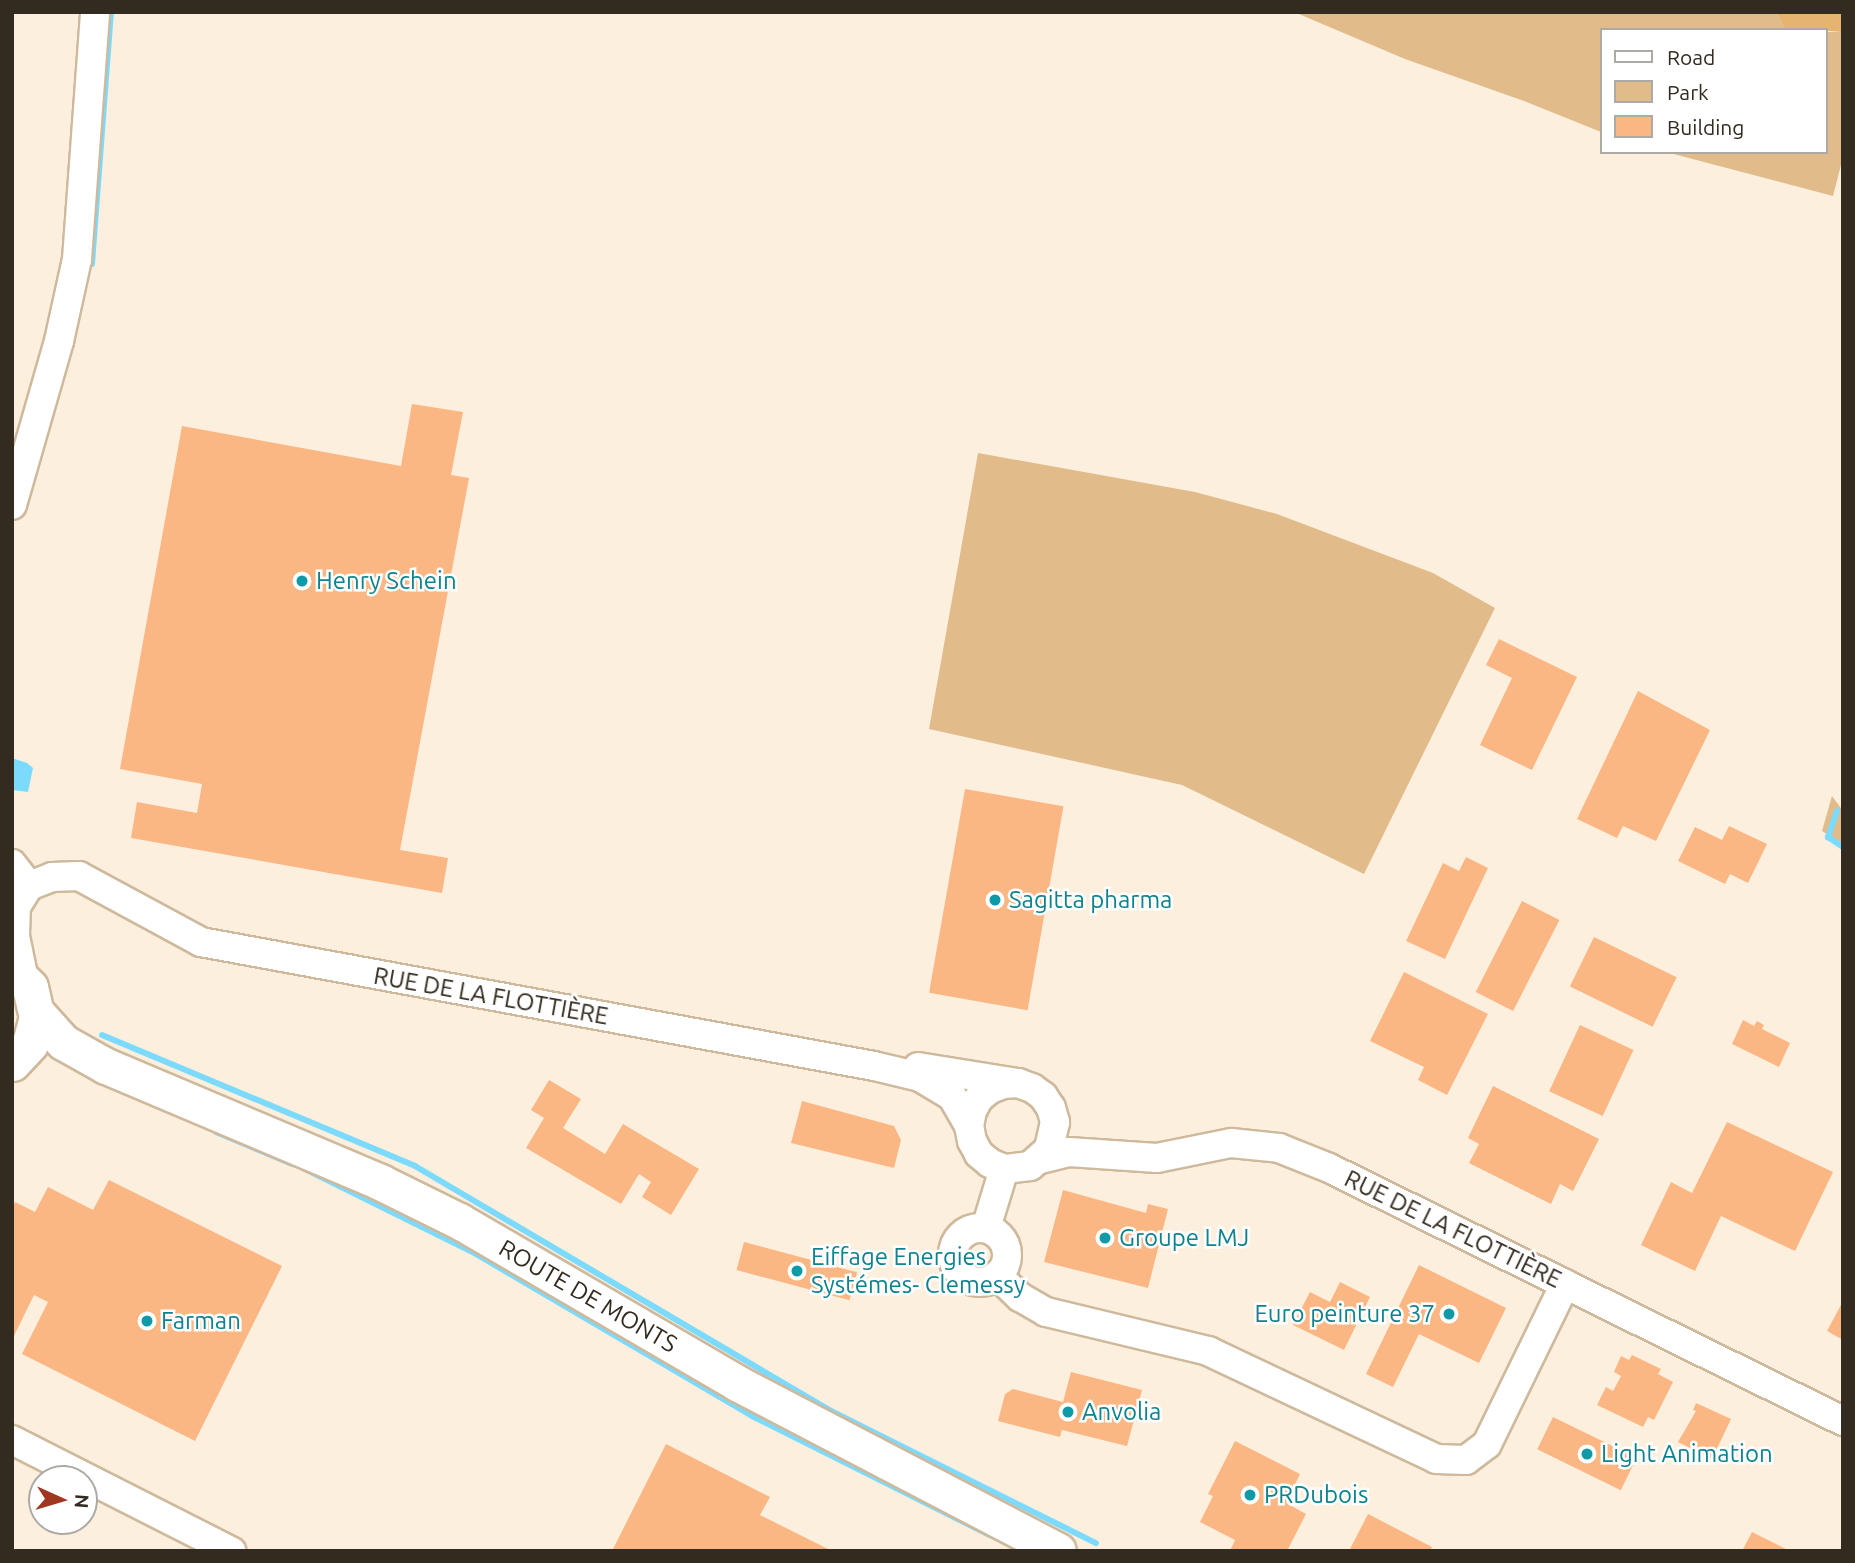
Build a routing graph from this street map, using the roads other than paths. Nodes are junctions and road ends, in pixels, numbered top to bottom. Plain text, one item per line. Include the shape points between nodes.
1 (95, 12) edge
2 (12, 505) edge
3 (17, 892) edge
4 (18, 974) edge
5 (37, 1013) junction
6 (16, 1060) edge
7 (106, 1066) junction
8 (888, 1068) junction
9 (1018, 1083) junction
10 (1055, 1122) junction
11 (969, 1126) junction
12 (1041, 1158) junction
13 (1157, 1158) junction
14 (1004, 1169) junction
15 (986, 1228) junction
16 (997, 1275) junction
17 (1565, 1284) junction
18 (1843, 1421) edge
19 (12, 1440) edge
20 (231, 1551) edge
21 (1058, 1551) edge

1 - 2 street via 78,259
3 - 4 street, RUE DE LA FLOTTIÈRE
3 - 8 street, RUE DE LA FLOTTIÈRE via 52,877 79,876 201,942
4 - 5 main road via 34,995
5 - 6 main road via 33,1037
5 - 7 main road, ROUTE DE MONTS via 63,1042
6 - 7 main road, ROUTE DE MONTS via 45,1054
7 - 21 main road, ROUTE DE MONTS via 380,1182 458,1221 749,1389
8 - 9 street via 918,1067
8 - 11 street, RUE DE LA FLOTTIÈRE via 943,1088
9 - 10 street via 1043,1097
9 - 11 street via 1004,1084 979,1098
10 - 12 street via 1054,1137
10 - 13 street via 1118,1150
11 - 14 street via 979,1154
12 - 13 street, RUE DE LA FLOTTIÈRE via 1069,1152
12 - 14 street via 1030,1166
13 - 17 street, RUE DE LA FLOTTIÈRE via 1231,1143 1279,1148
14 - 15 street
15 - 16 street via 1000,1237 1006,1253
15 - 16 street via 961,1236 954,1248 954,1261 971,1280
16 - 17 street via 1020,1297 1046,1311 1208,1351 1436,1460 1466,1460 1488,1444
17 - 18 street, RUE DE LA FLOTTIÈRE
19 - 20 street

